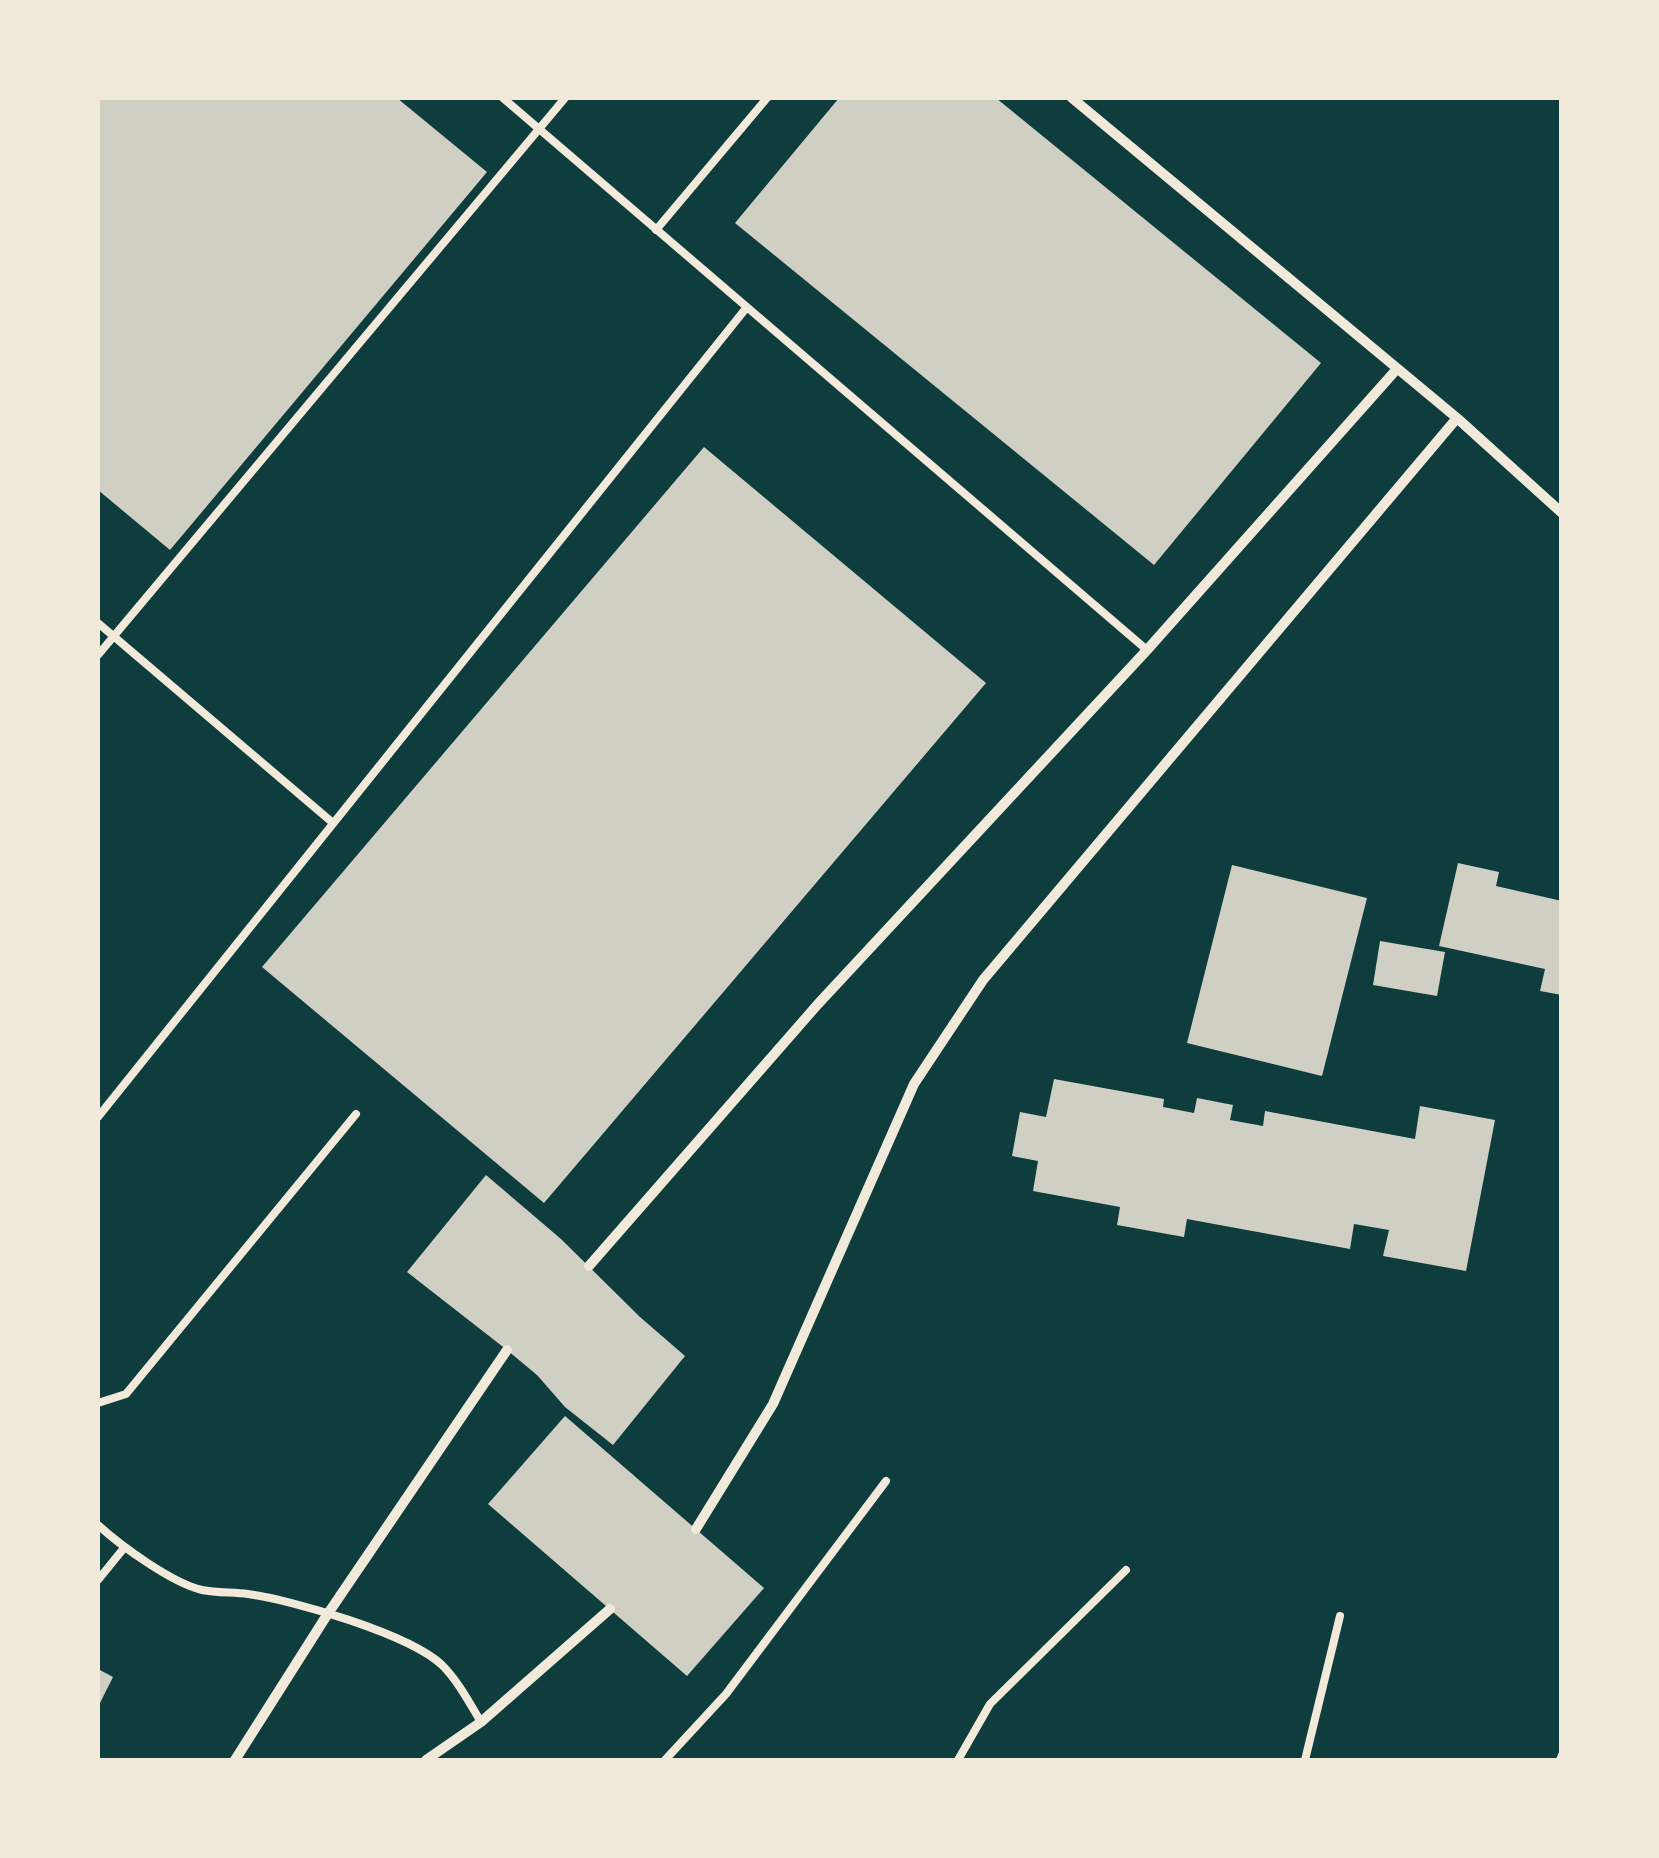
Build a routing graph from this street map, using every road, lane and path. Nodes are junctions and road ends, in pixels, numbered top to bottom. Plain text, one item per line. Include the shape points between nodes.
1 (503, 98) edge
2 (564, 98) edge
3 (767, 98) edge
4 (1072, 98) edge
5 (539, 128) junction
6 (656, 230) junction
7 (747, 307) junction
8 (1396, 370) junction
9 (1457, 418) junction
10 (1562, 514) edge
11 (98, 624) edge
12 (113, 636) junction
13 (1147, 650) junction
14 (98, 654) edge
15 (333, 823) junction
16 (356, 1114) dead end
17 (98, 1117) edge
18 (589, 1266) dead end
19 (508, 1350) dead end
20 (98, 1403) edge
21 (886, 1482) dead end
22 (98, 1525) edge
23 (696, 1529) dead end
24 (124, 1548) junction
25 (1126, 1570) dead end
26 (98, 1580) edge
27 (610, 1609) dead end
28 (327, 1615) junction
29 (1340, 1616) dead end
30 (481, 1722) junction
31 (234, 1760) edge
32 (426, 1760) edge
33 (665, 1760) edge
34 (958, 1760) edge
35 (1305, 1760) edge

1 - 5 lane
2 - 5 lane
3 - 6 lane
4 - 8 street
5 - 6 lane
5 - 12 lane
6 - 7 lane
7 - 13 lane
7 - 15 lane
8 - 9 street
8 - 13 street
9 - 10 street
9 - 23 street via 983,980 914,1084 773,1404
11 - 12 lane
12 - 14 lane
12 - 15 lane
13 - 18 street via 818,1004
15 - 17 lane
16 - 20 lane via 126,1394
19 - 28 street
21 - 33 lane via 726,1694
22 - 24 lane
24 - 26 lane
24 - 28 lane via 200,1590 252,1595
25 - 34 lane via 990,1704
27 - 30 street
28 - 30 lane via 414,1645 441,1664
28 - 31 street
29 - 35 lane
30 - 32 street

